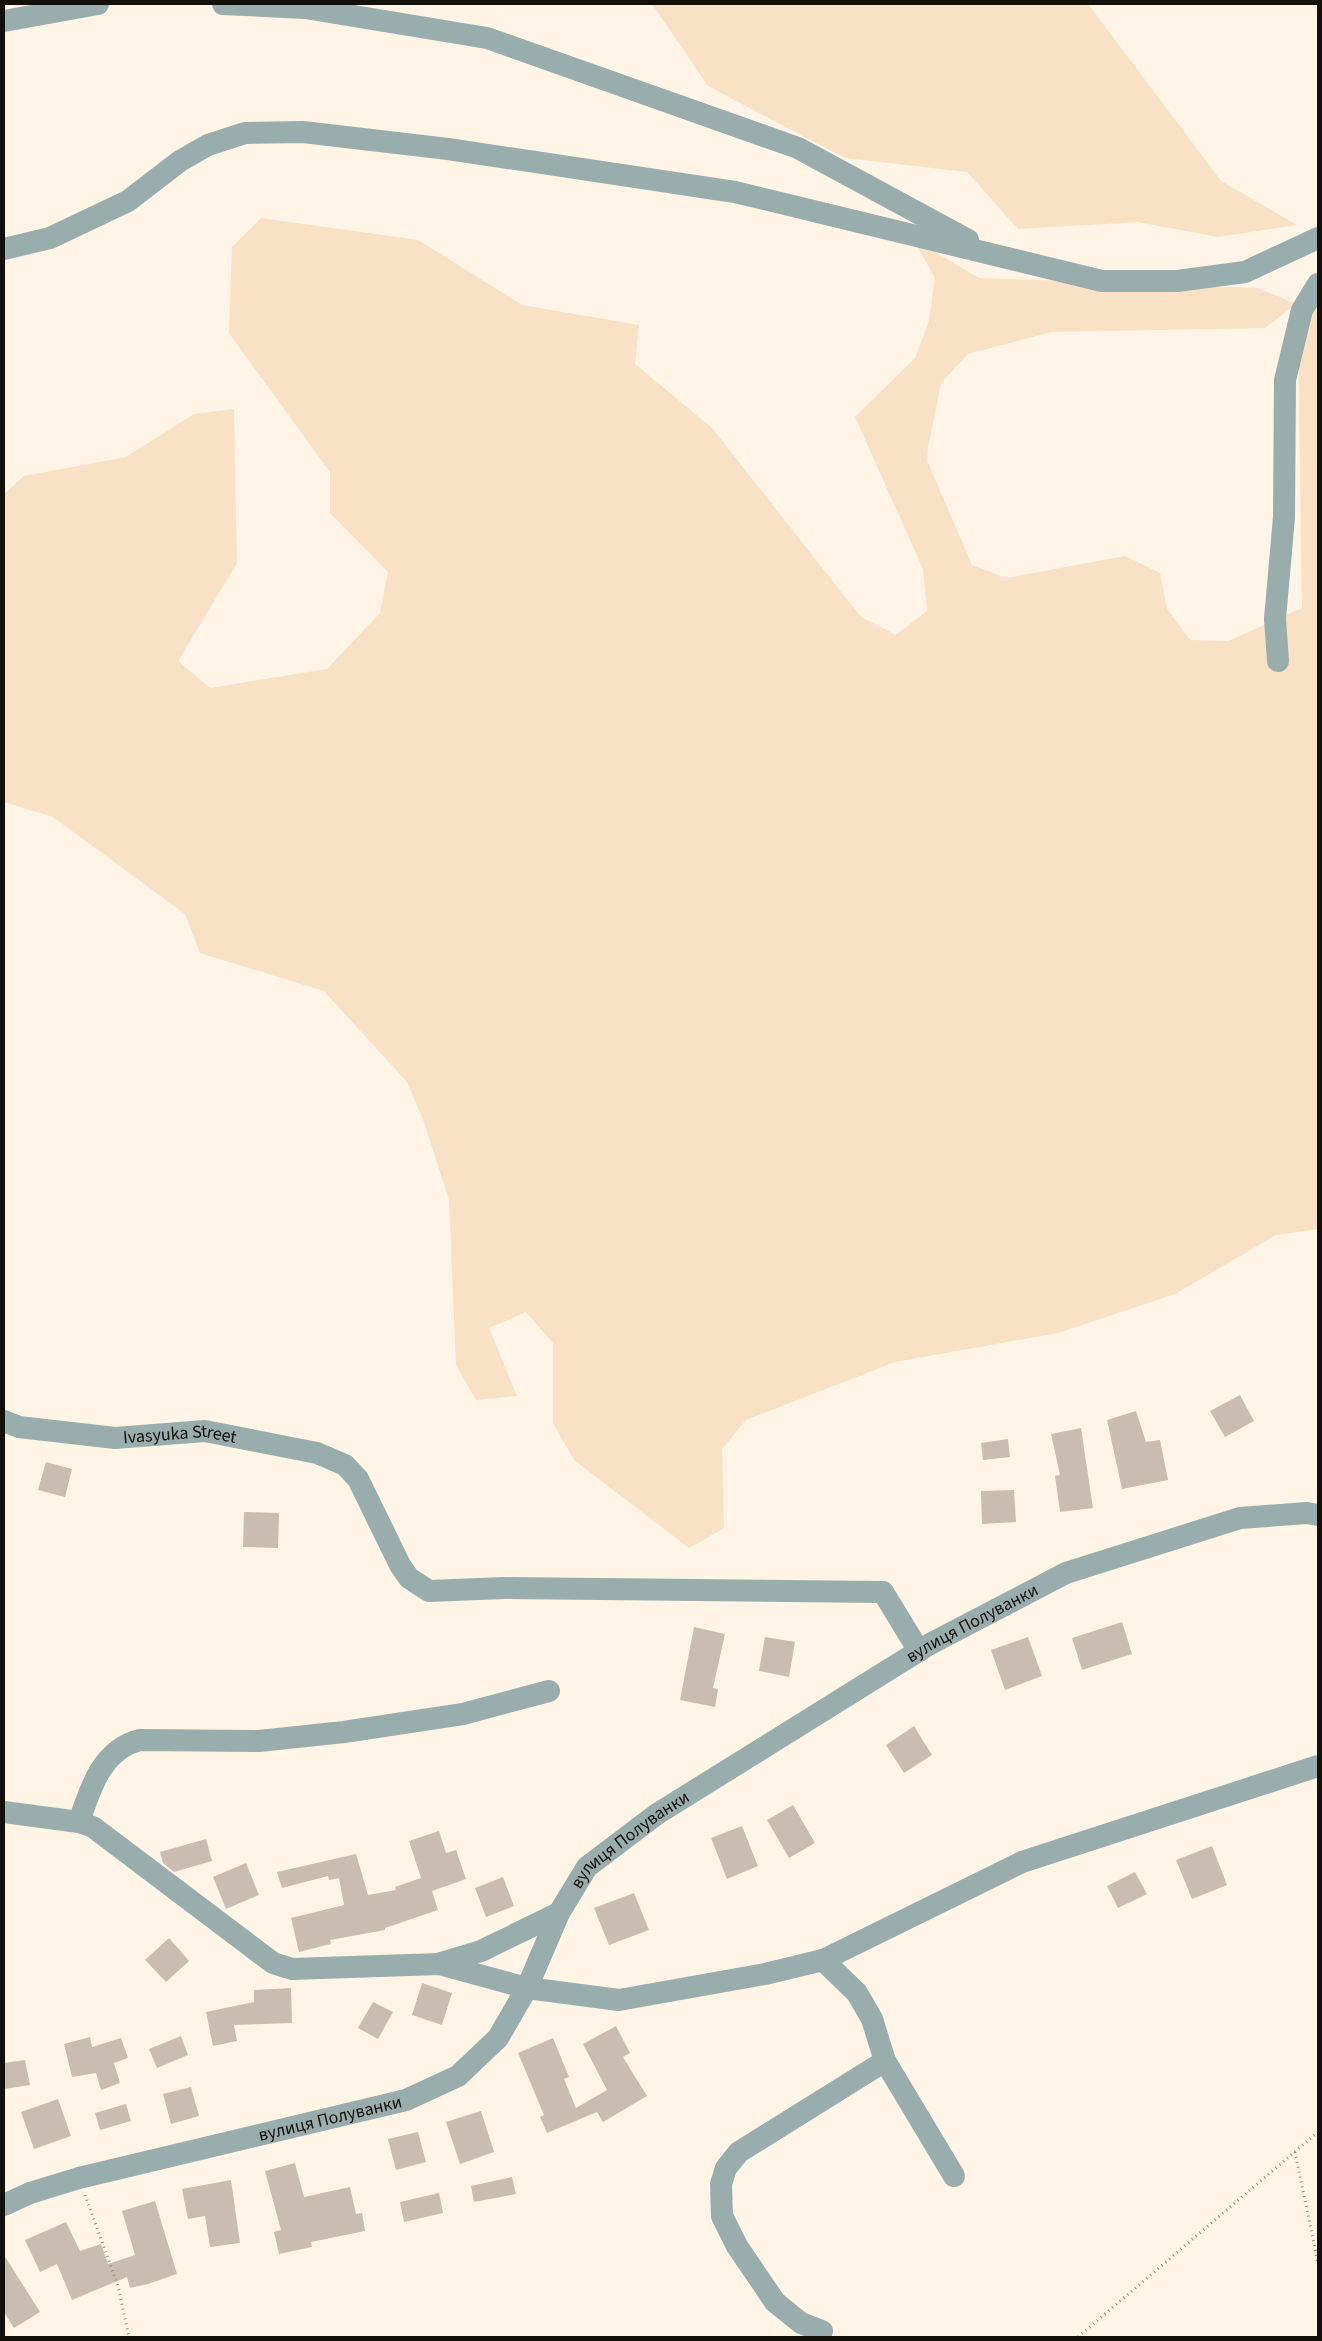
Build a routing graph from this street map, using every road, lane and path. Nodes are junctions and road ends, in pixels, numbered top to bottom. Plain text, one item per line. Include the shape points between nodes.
1 (98, 4) edge
2 (223, 4) edge
3 (4, 21) edge
4 (1318, 238) edge
5 (4, 250) edge
6 (1002, 258) junction
7 (1318, 284) edge
8 (1278, 661) dead end
9 (4, 1421) edge
10 (1318, 1515) edge
11 (919, 1651) junction
12 (549, 1691) dead end
13 (1318, 1766) edge
14 (4, 1812) edge
15 (80, 1822) junction
16 (559, 1912) junction
17 (822, 1960) junction
18 (439, 1964) junction
19 (527, 1988) junction
20 (885, 2061) junction
21 (1318, 2132) edge
22 (1295, 2152) junction
23 (954, 2176) dead end
24 (79, 2178) junction
25 (4, 2205) edge
26 (1318, 2263) edge
27 (822, 2331) dead end
28 (129, 2337) edge
29 (1078, 2337) edge

1 - 3 street
2 - 6 street via 305,8 487,38 798,148
4 - 6 street via 1245,272 1177,281 1102,281
5 - 6 street via 50,238 128,201 180,161 208,145 245,133 302,132 448,149 735,192 883,226
7 - 8 street via 1302,310 1285,380 1284,517 1275,619
9 - 11 street, Ivasyuka Street via 19,1427 115,1438 205,1431 316,1453 351,1470 400,1565 409,1578 429,1591 514,1588 883,1592
10 - 11 street, вулиця Полуванки via 1240,1518 1066,1573
11 - 16 street, вулиця Полуванки via 657,1814 587,1867
12 - 15 street via 463,1714 344,1732 259,1741 140,1740 120,1748 92,1783
13 - 17 street via 1022,1862
14 - 15 street
15 - 18 street via 93,1827 282,1968
16 - 18 street via 481,1951
16 - 19 street, вулиця Полуванки
17 - 19 street via 766,1974 619,2000
17 - 20 street via 857,1993 872,2019
18 - 19 street
19 - 24 street, вулиця Полуванки via 498,2038 458,2076 406,2100
20 - 23 street
20 - 27 street via 739,2152 726,2168 721,2184 722,2216 737,2246 775,2302 801,2323
21 - 22 path
22 - 26 path
22 - 29 path
24 - 25 street, вулиця Полуванки
24 - 28 path via 118,2286

